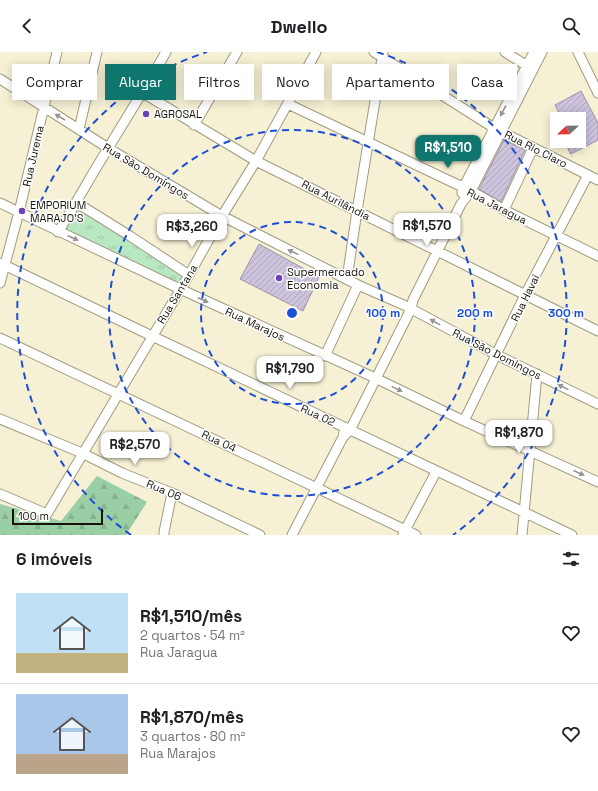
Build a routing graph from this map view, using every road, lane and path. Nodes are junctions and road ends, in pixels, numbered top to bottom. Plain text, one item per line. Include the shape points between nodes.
1 (57, 52) edge
2 (97, 52) edge
3 (166, 52) edge
4 (237, 52) edge
5 (316, 52) edge
6 (505, 52) edge
7 (534, 52) edge
8 (542, 52) edge
9 (578, 52) edge
10 (379, 53) edge
11 (159, 64) edge
12 (530, 68) junction
13 (0, 79) edge
14 (598, 93) edge
15 (138, 100) edge
16 (156, 100) edge
17 (288, 104) junction
18 (44, 107) junction
19 (194, 124) junction
20 (80, 129) junction
21 (497, 130) junction
22 (368, 143) junction
23 (108, 148) junction
24 (533, 148) junction
25 (568, 149) dead end
26 (572, 157) dead end
27 (256, 160) junction
28 (588, 175) junction
29 (598, 180) edge
30 (467, 190) junction
31 (0, 203) edge
32 (77, 203) junction
33 (504, 210) junction
34 (357, 211) junction
35 (19, 212) junction
36 (222, 216) junction
37 (58, 232) junction
38 (556, 235) junction
39 (437, 252) junction
40 (598, 256) edge
41 (3, 264) edge
42 (189, 275) junction
43 (347, 279) junction
44 (0, 283) edge
45 (358, 285) junction
46 (180, 289) junction
47 (525, 295) junction
48 (410, 305) junction
49 (598, 331) edge
50 (152, 336) junction
51 (0, 338) edge
52 (497, 355) junction
53 (325, 356) junction
54 (537, 374) junction
55 (374, 378) junction
56 (119, 394) junction
57 (598, 404) edge
58 (0, 419) edge
59 (464, 421) junction
60 (346, 432) junction
61 (530, 451) junction
62 (82, 453) junction
63 (436, 472) junction
64 (598, 482) edge
65 (317, 488) junction
66 (172, 493) junction
67 (0, 494) edge
68 (524, 513) junction
69 (404, 532) edge
70 (164, 535) edge
71 (260, 535) edge
72 (292, 535) edge
73 (416, 535) edge
74 (522, 535) edge
75 (572, 535) edge

1 - 18 street, Rua Jurema
2 - 20 street
3 - 11 street
4 - 19 street
5 - 17 street, Rua Santana
6 - 12 street
7 - 12 street
8 - 12 street
9 - 14 street
10 - 21 street, Rua Rio Claro
10 - 22 street
12 - 21 street
13 - 18 street, Rua São Domingos
15 - 23 street
16 - 19 street, Rua Aurilândia
17 - 22 street, Rua Jaragua
17 - 27 street, Rua Santana
20 -> 18 street, Rua São Domingos
18 - 35 street, Rua Jurema
19 - 27 street, Rua Aurilândia
20 - 23 street, Rua São Domingos
21 - 24 street, Rua Rio Claro
21 - 30 street
22 - 30 street, Rua Jaragua
22 - 34 street
23 - 32 street
23 - 36 street, Rua São Domingos
24 - 28 street, Rua Rio Claro
24 - 33 street
25 - 26 path
27 - 34 street, Rua Aurilândia
27 - 36 street, Rua Santana
28 - 29 street, Rua Rio Claro
28 - 38 street, Rua Havai
30 - 33 street, Rua Jaragua
30 - 39 street
31 - 35 street, Rua Marajos
32 - 37 street
32 - 42 street
33 - 38 street, Rua Jaragua
34 - 39 street, Rua Aurilândia
34 - 43 street
35 - 37 street, Rua Marajos
35 - 41 street, Rua Jurema
36 - 42 street, Rua Santana
43 -> 36 street, Rua São Domingos
37 -> 46 street, Rua Marajos
38 - 40 street, Rua Jaragua
38 - 47 street, Rua Havai
39 - 47 street, Rua Aurilândia
39 - 48 street
41 - 44 street, Rua Jurema
41 - 50 street, Rua 02
42 - 46 street, Rua Santana
43 - 45 street, Rua São Domingos
45 - 48 street, Rua São Domingos
45 - 53 street
46 - 50 street, Rua Santana
46 -> 53 street, Rua Marajos
47 - 49 street, Rua Aurilândia
47 - 52 street, Rua Havai
52 -> 48 street, Rua São Domingos
48 - 55 street
50 - 56 street, Rua Santana
50 - 60 street, Rua 02
51 - 56 street, Rua 04
52 - 54 street, Rua São Domingos
52 - 59 street, Rua Havai
53 - 55 street, Rua Marajos
57 -> 54 street, Rua São Domingos
54 - 61 street
55 -> 59 street, Rua Marajos
55 - 60 street
56 - 62 street, Rua Santana
56 - 65 street, Rua 04
58 - 62 street, Rua 06
59 - 61 street, Rua Marajos
60 - 63 street, Rua 02
60 - 65 street
61 -> 64 street, Rua Marajos
61 - 68 street
62 - 66 street, Rua 06 via 122,473
62 - 67 street, Rua Santana via 47,514
63 - 68 street, Rua 02
63 - 69 street
65 - 69 street, Rua 04
65 - 72 street
66 - 70 street
66 - 71 street, Rua 06
68 - 74 street
68 - 75 street, Rua 02
69 - 73 street, Rua 04

